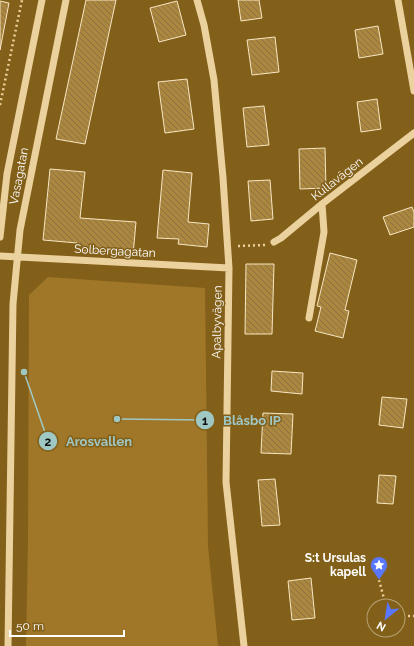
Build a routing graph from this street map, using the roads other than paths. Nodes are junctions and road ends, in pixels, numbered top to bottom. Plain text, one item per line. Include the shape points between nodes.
1 (42, 0) edge
2 (66, 0) edge
3 (197, 0) edge
4 (398, 0) edge
5 (414, 91) edge
6 (414, 133) edge
7 (322, 204) junction
8 (0, 237) edge
9 (274, 242) road end
10 (0, 256) edge
11 (18, 257) junction
12 (229, 268) junction
13 (309, 318) dead end
14 (8, 646) edge
15 (244, 646) edge

1 - 8 street, Vasagatan via 7,174
2 - 11 street, Vasagatan via 20,230
3 - 12 street, Apalbyvägen via 214,80
4 - 5 street
6 - 7 street, Kullavägen
7 - 9 street, Kullavägen
7 - 13 street via 324,232
10 - 11 street, Solbergagatan
11 - 12 street, Solbergagatan
11 - 14 street, Vasagatan via 13,304
12 - 15 street, Apalbyvägen via 226,482

